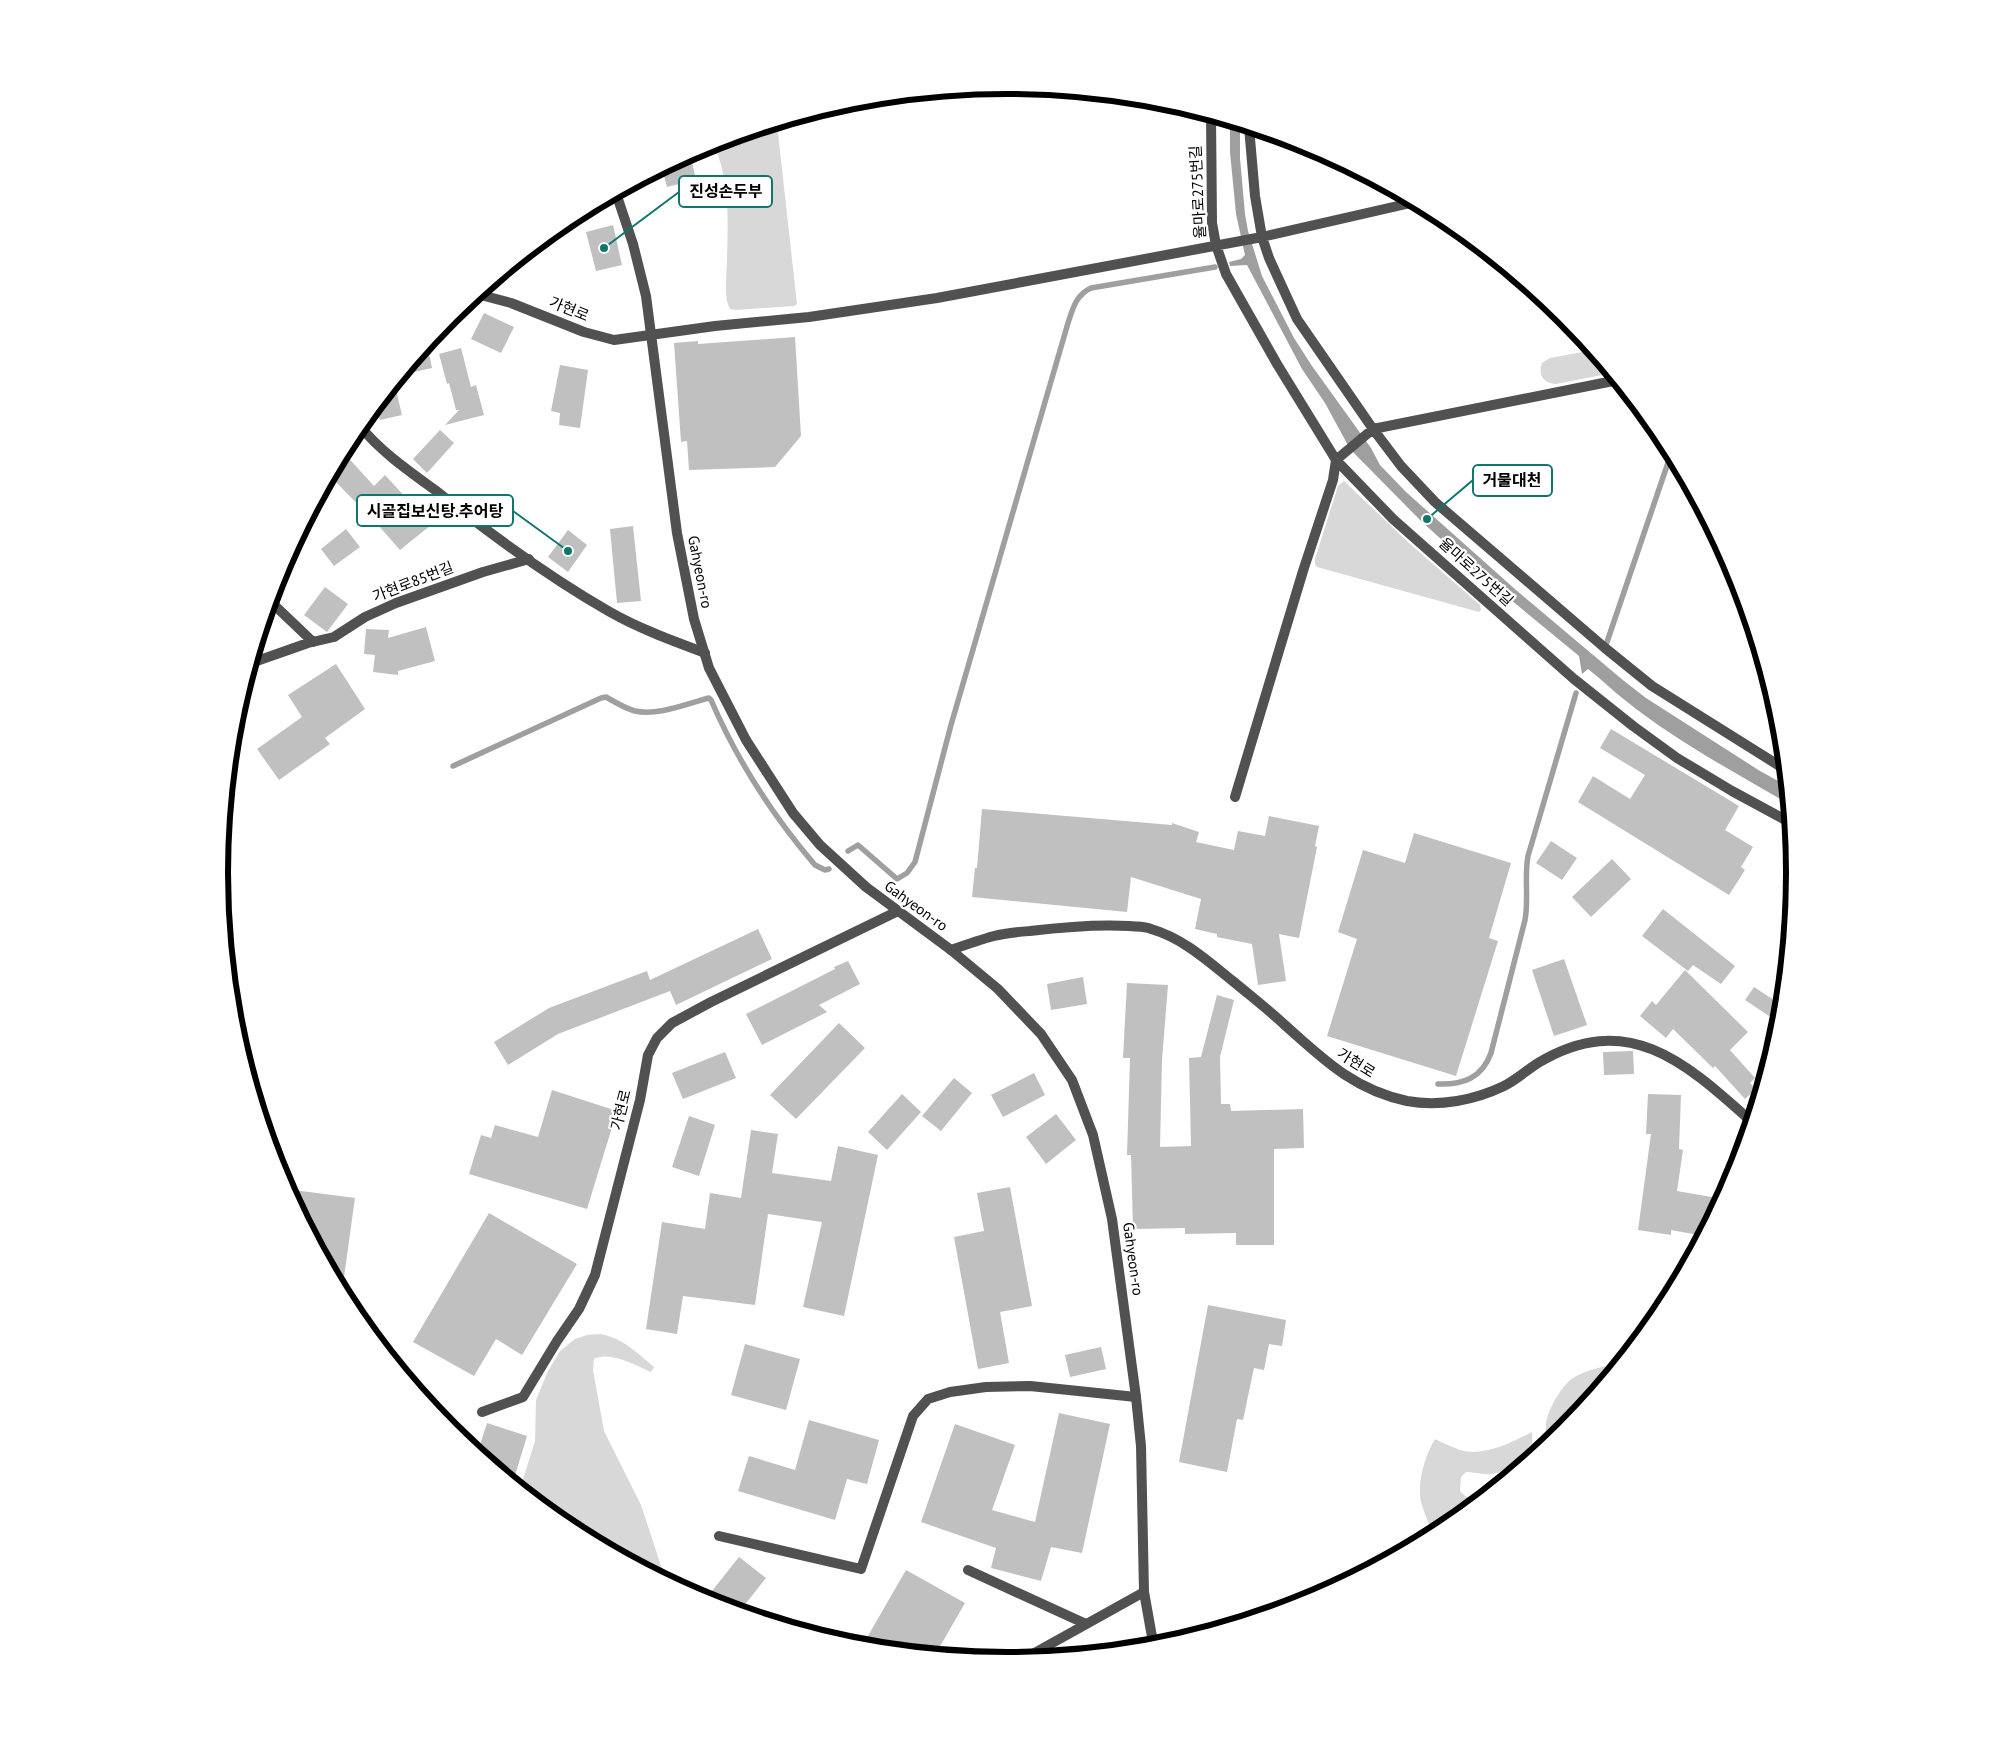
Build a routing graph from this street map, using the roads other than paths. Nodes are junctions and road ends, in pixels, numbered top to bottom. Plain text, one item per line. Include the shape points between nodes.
1 (1211, 121) edge
2 (1249, 132) edge
3 (618, 198) edge
4 (1407, 204) edge
5 (1262, 237) junction
6 (1216, 245) junction
7 (484, 296) edge
8 (651, 335) junction
9 (1612, 381) edge
10 (1373, 429) junction
11 (365, 431) edge
12 (1336, 460) junction
13 (529, 559) junction
14 (275, 606) edge
15 (313, 642) junction
16 (705, 653) junction
17 (257, 661) edge
18 (1780, 767) edge
19 (1235, 797) dead end
20 (1786, 821) edge
21 (898, 911) junction
22 (951, 950) junction
23 (1748, 1118) edge
24 (1136, 1397) junction
25 (482, 1412) dead end
26 (719, 1536) dead end
27 (968, 1570) dead end
28 (1144, 1592) junction
29 (1086, 1624) junction
30 (1152, 1639) edge
31 (1035, 1652) edge

1 - 6 street, 율마로275번길 via 1212,223
2 - 5 street via 1254,196
3 - 8 street, Gahyeon-ro via 646,296
4 - 5 street, 가현로
5 - 6 street, 가현로
5 - 10 street via 1297,319
6 - 8 street, 가현로 via 937,298
6 - 12 street, 율마로275번길 via 1226,274
7 - 8 street, 가현로 via 614,340
8 - 16 street, Gahyeon-ro via 677,533 694,619
9 - 10 street
10 - 12 street
10 - 18 street via 1401,466 1435,502 1605,648 1652,686
11 - 13 street via 397,461
12 - 19 street via 1333,480
12 - 20 street, 율마로275번길 via 1393,519 1632,726 1677,758
13 - 15 street, 가현로85번길 via 396,603 334,638
13 - 16 street via 611,612 662,637
14 - 15 street
15 - 17 street, 가현로85번길
16 - 21 street, Gahyeon-ro via 709,668 746,740 793,813 820,845
21 - 22 street, Gahyeon-ro
21 - 25 street, 가현로 via 711,1002 672,1023 657,1038 648,1055 640,1100 595,1276 579,1309 523,1397
22 - 23 street, 가현로 via 996,935 1040,930 1100,924 1150,928 1200,955 1277,1017 1325,1061 1351,1080 1376,1092 1409,1101 1440,1103 1472,1099 1505,1086 1540,1062 1572,1046 1604,1040 1627,1041 1664,1054 1696,1074
22 - 24 street, Gahyeon-ro via 998,989 1041,1034 1072,1080 1093,1135 1112,1218
24 - 26 street via 1030,1386 986,1387 928,1399 913,1416 861,1569
24 - 28 street, Gahyeon-ro via 1141,1446
27 - 29 street
28 - 29 street
28 - 30 street, Gahyeon-ro
29 - 31 street

